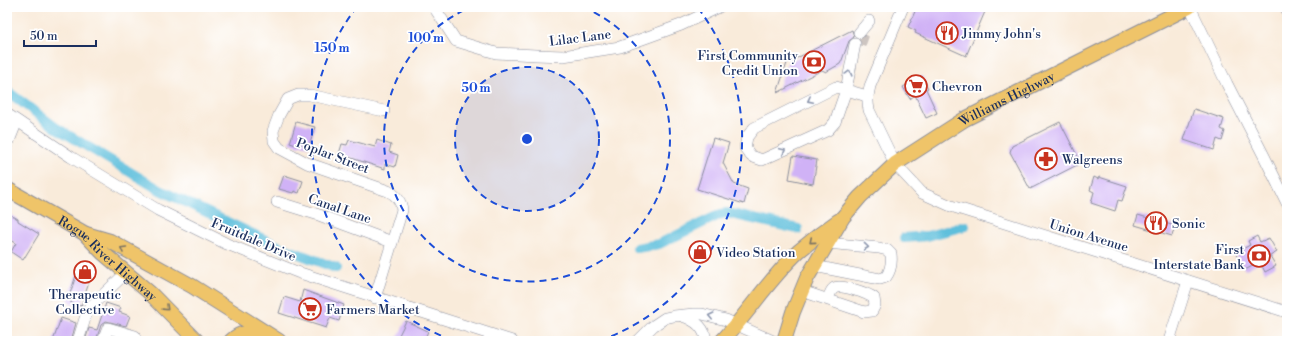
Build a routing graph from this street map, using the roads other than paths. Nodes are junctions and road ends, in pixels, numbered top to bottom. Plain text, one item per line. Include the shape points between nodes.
1 (434, 7) edge
2 (719, 7) edge
3 (903, 7) edge
4 (1189, 7) edge
5 (1285, 7) edge
6 (1287, 10) edge
7 (869, 21) dead end
8 (862, 34) tunnel mouth
9 (858, 45) tunnel mouth
10 (846, 90) junction
11 (867, 96) junction
12 (384, 111) dead end
13 (7, 114) edge
14 (17, 121) junction
15 (7, 146) edge
16 (895, 164) junction
17 (7, 189) edge
18 (277, 202) dead end
19 (1287, 203) edge
20 (843, 217) junction
21 (84, 233) junction
22 (392, 242) junction
23 (827, 243) junction
24 (814, 266) junction
25 (157, 267) junction
26 (127, 272) junction
27 (1188, 281) junction
28 (802, 291) junction
29 (375, 298) junction
30 (828, 300) dead end
31 (1287, 312) edge
32 (682, 315) junction
33 (738, 324) junction
34 (277, 339) edge
35 (78, 341) edge
36 (103, 341) edge
37 (133, 341) edge
38 (197, 341) edge
39 (231, 341) edge
40 (512, 341) edge
41 (638, 341) edge
42 (706, 341) edge
43 (722, 341) edge
44 (773, 341) edge
45 (784, 341) edge
46 (1169, 341) edge

1 - 2 street, Lilac Lane via 456,41 496,53 536,56 563,56 620,47 681,25
3 - 11 street
4 - 16 main road, Williams Highway via 965,120
4 - 19 street
5 - 6 street
7 - 8 street
10 -> 9 street
10 -> 10 street via 836,87 754,128 747,137 748,152 762,160 828,130 835,122
10 - 11 street
11 - 16 street, Union Avenue via 869,110
12 - 22 street, Poplar Street via 310,95 298,95 288,99 273,131 274,141 288,154 306,163 394,194 399,199 402,210
13 - 14 street, Fruitdale Drive
14 - 15 street
14 - 29 street, Fruitdale Drive via 76,161 158,210 194,228 297,272
16 - 20 main road, Williams Highway
16 - 27 street, Union Avenue via 922,193 951,206
17 - 21 main road, Rogue River Highway
18 - 22 street, Canal Lane
20 - 23 main road, Williams Highway
20 -> 33 main road, Williams Highway via 799,251
25 -> 21 main road via 110,241
21 - 26 main road, Rogue River Highway via 103,254
22 - 29 street, Poplar Street
23 - 24 main road, Williams Highway
23 -> 24 street via 887,250 892,260 889,272 886,277 880,279
24 - 28 main road, Williams Highway
25 - 26 main road via 132,267
25 - 34 main road
26 - 35 street via 88,309
26 -> 38 main road, Rogue River Highway
27 - 31 street, Union Avenue
27 - 46 street
28 - 30 street
28 - 45 main road, Williams Highway
29 - 40 street, Fruitdale Drive
33 -> 32 street via 702,314
32 - 41 street via 665,318
32 - 42 street via 699,324
33 - 43 main road, Williams Highway
33 - 44 street
34 - 39 main road via 244,332
36 - 37 street via 108,328 134,336

